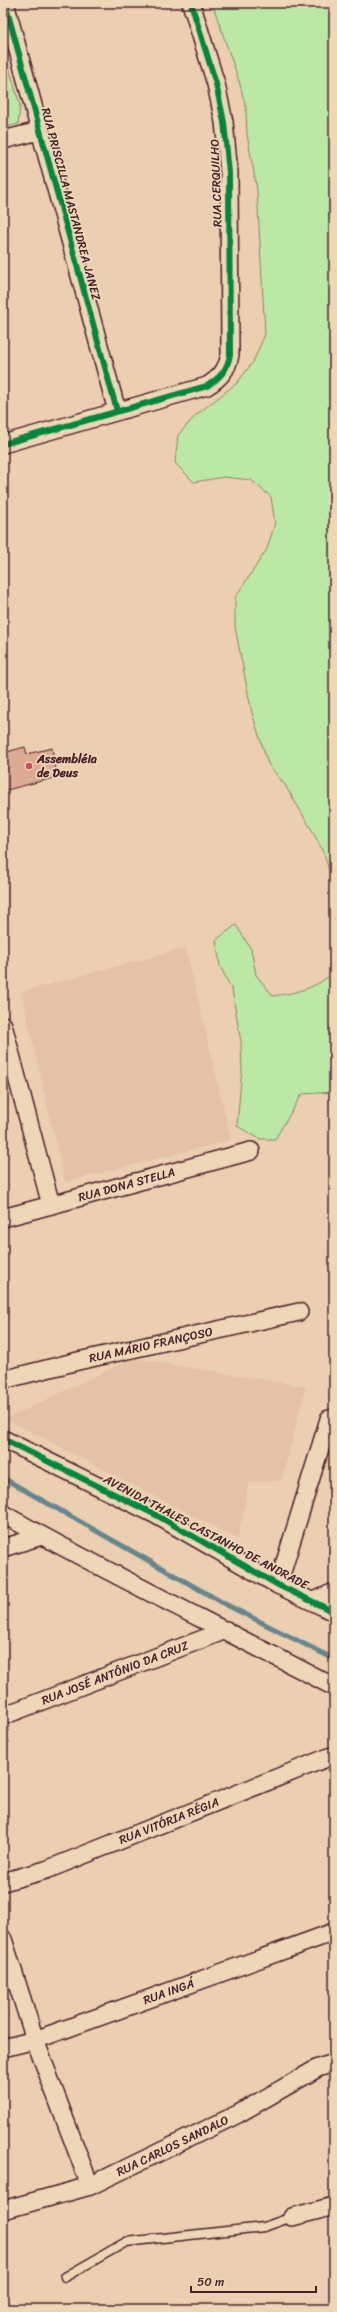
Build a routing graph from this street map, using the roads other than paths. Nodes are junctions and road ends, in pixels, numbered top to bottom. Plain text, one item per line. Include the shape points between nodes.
1 (5, 3) edge
2 (191, 3) edge
3 (39, 131) junction
4 (3, 140) edge
5 (117, 411) junction
6 (3, 444) edge
7 (3, 1025) edge
8 (251, 1152) dead end
9 (51, 1205) junction
10 (3, 1218) edge
11 (299, 1312) dead end
12 (3, 1380) edge
13 (334, 1418) edge
14 (3, 1439) edge
15 (3, 1514) edge
16 (42, 1536) junction
17 (3, 1548) edge
18 (278, 1585) junction
19 (334, 1592) edge
20 (314, 1601) junction
21 (334, 1612) edge
22 (226, 1630) junction
23 (334, 1687) edge
24 (3, 1716) edge
25 (334, 1754) edge
26 (3, 1882) edge
27 (334, 1932) edge
28 (3, 1939) edge
29 (34, 2040) junction
30 (3, 2048) edge
31 (334, 2063) edge
32 (90, 2186) junction
33 (334, 2206) edge
34 (3, 2210) edge
35 (292, 2217) joint
36 (65, 2277) dead end

1 - 3 street, RUA PRISCILLA MASTANDREA JANEZ
2 - 5 street, RUA CERQUILHO via 216,84 224,122 229,181 230,355 227,367 218,379 207,386
3 - 4 street
3 - 5 street, RUA PRISCILLA MASTANDREA JANEZ
5 - 6 street
7 - 9 street
8 - 9 street, RUA DONA STELLA
9 - 10 street, RUA DONA STELLA
11 - 12 street, RUA MÁRIO FRANÇOSO
13 - 18 street via 329,1419
14 - 18 street, AVENIDA THALES CASTANHO DE ANDRADE via 156,1515
15 - 16 street
16 - 17 street
16 - 22 street
18 - 20 street, AVENIDA THALES CASTANHO DE ANDRADE
19 - 20 street
20 - 21 street, AVENIDA THALES CASTANHO DE ANDRADE
22 - 23 street
22 - 24 street, RUA JOSÉ ANTÔNIO DA CRUZ
25 - 26 street, RUA VITÓRIA RÉGIA via 46,1870
27 - 29 street, RUA INGÁ
28 - 29 street
29 - 30 street, RUA INGÁ
29 - 32 street
31 - 32 street, RUA CARLOS SANDALO via 318,2068 238,2114
32 - 34 street, RUA CARLOS SANDALO
33 - 35 street
35 - 36 lane via 264,2227 126,2242

